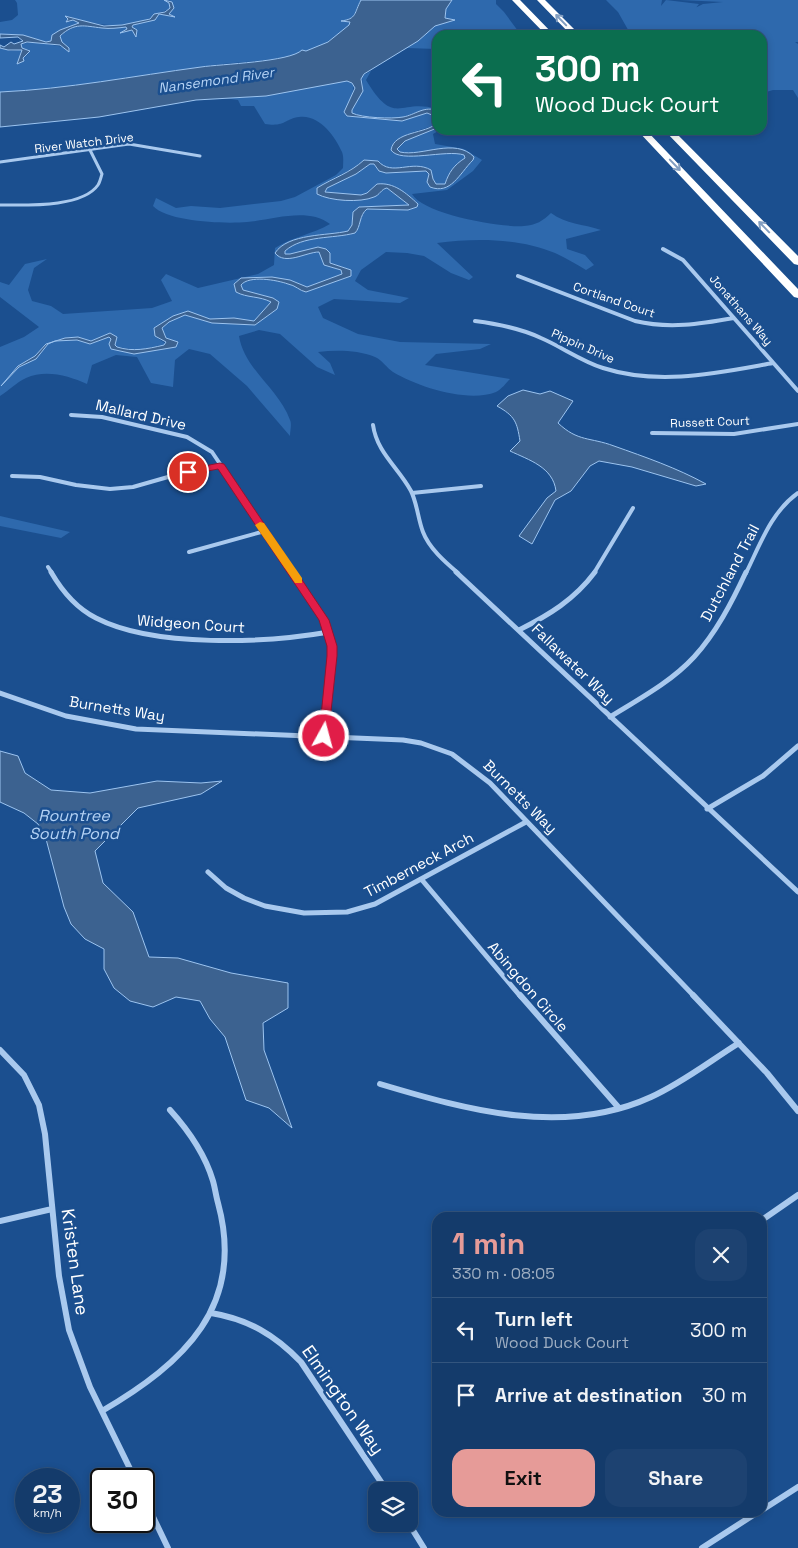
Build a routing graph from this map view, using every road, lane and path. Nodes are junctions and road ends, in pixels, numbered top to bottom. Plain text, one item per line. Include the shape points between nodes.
1 (516, 0) edge
2 (543, 2) edge
3 (545, 30) edge
4 (571, 30) edge
5 (647, 135) edge
6 (673, 135) edge
7 (90, 150) junction
8 (200, 156) dead end
9 (0, 162) edge
10 (0, 205) edge
11 (663, 249) dead end
12 (798, 262) edge
13 (518, 276) dead end
14 (798, 295) edge
15 (734, 318) junction
16 (475, 321) dead end
17 (773, 363) junction
18 (798, 391) edge
19 (71, 415) dead end
20 (798, 424) edge
21 (373, 425) dead end
22 (652, 433) dead end
23 (220, 466) junction
24 (12, 476) dead end
25 (480, 486) dead end
26 (412, 493) junction
27 (798, 493) edge
28 (633, 508) dead end
29 (264, 531) junction
30 (189, 552) dead end
31 (48, 567) dead end
32 (520, 630) junction
33 (329, 632) junction
34 (0, 693) edge
35 (610, 717) junction
36 (324, 736) junction
37 (798, 746) edge
38 (707, 809) junction
39 (526, 822) junction
40 (208, 872) dead end
41 (422, 880) junction
42 (798, 892) edge
43 (739, 1043) junction
44 (0, 1050) edge
45 (380, 1084) dead end
46 (619, 1108) junction
47 (170, 1110) dead end
48 (798, 1112) edge
49 (798, 1195) edge
50 (52, 1209) junction
51 (767, 1217) edge
52 (0, 1221) edge
53 (211, 1313) junction
54 (102, 1411) junction
55 (130, 1468) edge
56 (381, 1482) edge
57 (798, 1487) edge
58 (767, 1507) edge
59 (751, 1517) edge
60 (155, 1521) edge
61 (413, 1532) edge
62 (709, 1546) edge
63 (168, 1548) edge
64 (424, 1548) edge
65 (702, 1548) edge

1 - 3 highway
4 -> 2 highway
5 -> 14 highway
12 -> 6 highway
7 - 8 street, River Watch Drive via 134,144
7 - 9 street, River Watch Drive
7 - 10 street via 102,174 91,191 55,203
11 - 15 street, Jonathans Way via 683,260
13 - 15 street, Cortland Court via 644,324 676,327
15 - 17 street, Jonathans Way
16 - 17 street, Pippin Drive via 531,333 604,368 631,375 678,378
17 - 18 street, Jonathans Way
19 - 23 street, Mallard Drive via 102,417 187,437 212,452
20 - 22 street, Russett Court via 734,434
21 - 26 street, Fallawater Way via 380,449 400,471
23 - 24 street via 110,489 40,477
23 - 29 street, Mallard Drive
25 - 26 street
26 - 32 street, Fallawater Way via 424,534 443,560
27 - 35 street, Dutchland Trail via 775,515 731,604 694,657 663,684
28 - 32 street via 585,586 546,617
29 - 30 street
29 - 33 street, Mallard Drive via 318,609
31 - 33 street, Widgeon Court via 58,585 80,608 104,623 136,634 259,641
32 - 35 street, Fallawater Way
33 - 36 street, Mallard Drive via 332,656
34 - 36 street, Burnetts Way via 46,710 136,729
35 - 38 street, Fallawater Way
36 - 39 street, Burnetts Way via 403,740 438,748 484,778
37 - 38 street via 763,776
38 - 42 street, Fallawater Way
39 - 41 street, Timberneck Arch
39 - 43 street, Burnetts Way
40 - 41 street, Timberneck Arch via 244,898 273,908 304,913 347,912 363,908
41 - 46 street, Abingdon Circle
43 - 46 street via 651,1097
43 - 48 street, Burnetts Way
44 - 50 street, Kristen Lane via 17,1066 39,1105
45 - 46 street via 457,1105 537,1117 564,1118
47 - 53 street via 194,1138 205,1159 226,1234 225,1276
49 - 51 street
50 - 52 street
50 - 54 street, Kristen Lane via 70,1331
53 - 54 street via 170,1365 128,1397
53 - 56 street, Elmington Way via 249,1322 285,1344 301,1362
54 - 55 street, Kristen Lane
57 - 58 street
59 - 62 street
60 - 63 street
61 - 64 street
62 - 65 street

